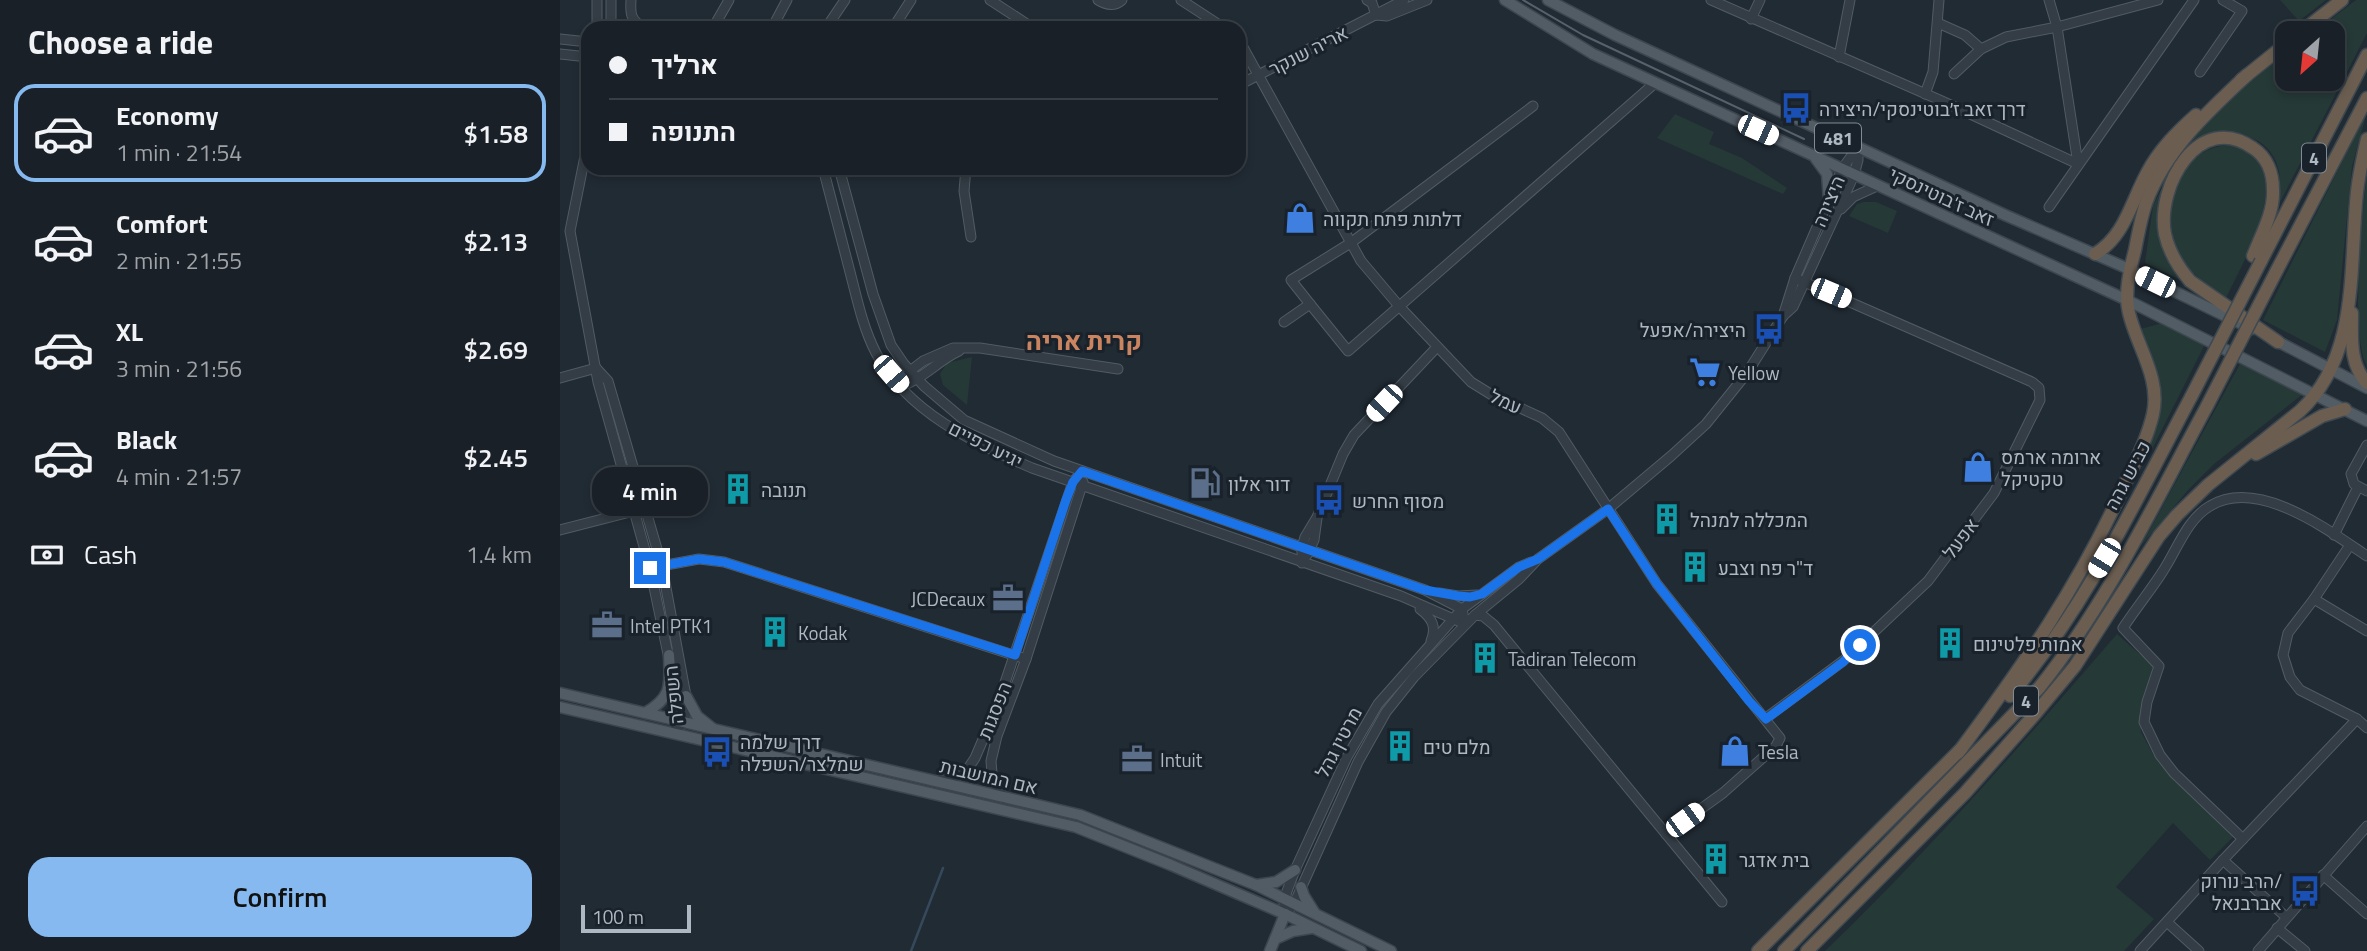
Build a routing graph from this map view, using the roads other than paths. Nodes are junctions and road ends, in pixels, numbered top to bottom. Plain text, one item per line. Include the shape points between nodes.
1 (611, 0) edge
2 (631, 0) edge
3 (729, 0) edge
4 (788, 0) edge
5 (845, 0) edge
6 (911, 0) edge
7 (990, 0) edge
8 (1098, 0) edge
9 (1122, 0) edge
10 (1181, 0) edge
11 (1367, 0) edge
12 (1404, 0) edge
13 (1427, 0) edge
14 (1505, 0) edge
15 (1548, 0) edge
16 (1711, 0) edge
17 (1760, 0) edge
18 (1850, 0) edge
19 (1939, 0) edge
20 (2049, 0) edge
21 (2158, 0) edge
22 (2194, 0) edge
23 (2223, 0) edge
24 (2342, 0) edge
25 (1376, 15) junction
26 (1751, 19) junction
27 (612, 21) edge
28 (633, 21) edge
29 (717, 21) edge
30 (776, 21) edge
31 (831, 21) edge
32 (897, 21) edge
33 (1022, 21) edge
34 (1213, 21) edge
35 (2315, 21) edge
36 (1938, 23) junction
37 (2057, 27) junction
38 (581, 37) edge
39 (560, 39) edge
40 (572, 40) junction
41 (581, 41) edge
42 (1981, 49) junction
43 (1246, 53) edge
44 (2275, 53) edge
45 (560, 54) edge
46 (2367, 55) edge
47 (581, 56) edge
48 (1839, 57) junction
49 (2200, 72) dead end
50 (1954, 74) dead end
51 (1258, 75) junction
52 (2247, 75) junction
53 (1246, 81) edge
54 (1655, 83) junction
55 (1925, 94) junction
56 (2367, 98) edge
57 (1533, 106) dead end
58 (2367, 139) edge
59 (1858, 147) junction
60 (1802, 150) junction
61 (2078, 164) junction
62 (581, 168) edge
63 (1842, 169) junction
64 (825, 175) edge
65 (841, 175) edge
66 (965, 175) edge
67 (1854, 175) junction
68 (1877, 186) junction
69 (1829, 200) junction
70 (2049, 207) dead end
71 (1835, 215) junction
72 (565, 230) edge
73 (971, 237) dead end
74 (1352, 242) junction
75 (2095, 254) junction
76 (2257, 259) junction
77 (2131, 270) junction
78 (1795, 278) junction
79 (2352, 281) junction
80 (1805, 282) junction
81 (2127, 300) junction
82 (1310, 304) junction
83 (1399, 306) junction
84 (1783, 316) junction
85 (1284, 322) dead end
86 (2278, 342) junction
87 (1437, 347) junction
88 (967, 348) junction
89 (596, 368) junction
90 (2330, 368) junction
91 (1118, 369) dead end
92 (910, 371) junction
93 (560, 378) edge
94 (918, 380) junction
95 (2367, 383) edge
96 (902, 386) junction
97 (2367, 388) edge
98 (2315, 394) junction
99 (2345, 409) junction
100 (2367, 421) edge
101 (2367, 445) edge
102 (1082, 471) junction
103 (2222, 474) junction
104 (1053, 475) junction
105 (1078, 484) junction
106 (2363, 489) edge
107 (1101, 492) junction
108 (1066, 500) junction
109 (1077, 505) junction
110 (1608, 509) junction
111 (634, 511) junction
112 (1317, 517) junction
113 (560, 530) edge
114 (1316, 533) junction
115 (2334, 535) junction
116 (2350, 545) junction
117 (1306, 549) junction
118 (2367, 556) edge
119 (1330, 557) junction
120 (1538, 559) junction
121 (1301, 563) junction
122 (662, 566) junction
123 (650, 568) junction
124 (1425, 590) junction
125 (1482, 594) junction
126 (1401, 597) junction
127 (2314, 599) junction
128 (1462, 609) junction
129 (1475, 615) junction
130 (1454, 619) junction
131 (1465, 624) junction
132 (2367, 631) edge
133 (1429, 646) junction
134 (669, 655) junction
135 (1015, 655) junction
136 (1026, 659) junction
137 (560, 693) edge
138 (686, 695) junction
139 (560, 707) edge
140 (645, 713) junction
141 (1766, 719) junction
142 (2357, 719) junction
143 (679, 721) junction
144 (2367, 728) edge
145 (714, 730) junction
146 (677, 734) junction
147 (1958, 753) junction
148 (938, 782) junction
149 (1004, 798) junction
150 (2367, 826) edge
151 (1667, 834) junction
152 (2243, 839) junction
153 (2223, 860) junction
154 (1295, 870) junction
155 (2323, 875) junction
156 (1256, 885) junction
157 (1301, 887) junction
158 (1289, 901) junction
159 (1722, 902) dead end
160 (1285, 914) junction
161 (2367, 914) edge
162 (1316, 915) junction
163 (2286, 917) junction
164 (2168, 923) junction
165 (1313, 928) junction
166 (2277, 928) junction
167 (1275, 939) junction
168 (1270, 951) edge
169 (1361, 951) edge
170 (1391, 951) edge
171 (1758, 951) edge
172 (1784, 951) edge
173 (1807, 951) edge
174 (2140, 951) edge
175 (2199, 951) edge
176 (2258, 951) edge
177 (2305, 951) edge

1 - 27 street
2 - 28 street
3 - 29 street
4 - 30 street
5 - 31 street
6 - 32 street
7 - 33 street
8 - 9 street via 1105,5
10 - 34 street
11 - 25 street
12 - 25 street, אריה שנקר
13 - 25 street, אריה שנקר via 1387,16
14 - 54 main road, זאב ז'בוטינסקי / 481 via 1574,44
15 - 59 main road, זאב ז'בוטינסקי / 481
16 - 26 street
17 - 26 street
18 - 48 street
19 - 36 street
20 - 37 street
21 - 37 street
22 - 61 street
23 - 49 street via 2242,10
24 - 35 highway
25 - 51 street, אריה שנקר
26 - 48 street
36 - 42 street via 1965,35
36 - 55 street via 1933,72
37 - 42 street via 2006,37
37 - 61 street
38 - 40 street
39 - 40 street
40 - 41 street
42 - 50 street
43 - 51 street, עמל
44 - 52 highway
45 - 47 street
46 - 76 highway, כביש גהה / 4
48 - 55 street
51 - 53 street, אריה שנקר
51 - 74 street, עמל
52 - 75 highway via 2169,142 2148,172 2115,238
52 - 77 highway via 2201,120 2164,167 2143,215
54 - 60 main road, זאב ז'בוטינסקי / 481
54 - 83 street
55 - 61 street
56 - 172 highway, כביש גהה / 4, bridge via 2207,405 2081,633 2030,698
57 - 74 street
58 - 79 highway via 2357,192
59 - 63 street, היצירה
59 - 67 street, היצירה
59 - 75 main road, זאב ז'בוטינסקי / 481
60 - 63 main road, זאב ז'בוטינסקי / 481
60 - 69 main road via 1825,169
61 - 70 street
62 - 72 street, השפלה
63 - 67 main road, זאב ז'בוטינסקי / 481
63 - 69 street, היצירה
64 - 96 street, יגיע כפיים via 869,337
65 - 92 street, יגיע כפיים via 886,333
66 - 73 street
67 - 68 main road, זאב ז'בוטינסקי / 481
67 - 71 street, היצירה
68 - 71 street via 1853,197
68 - 81 main road, זאב ז'בוטינסקי / 481
69 - 78 street, היצירה
71 - 80 street, היצירה
72 - 89 street, השפלה
74 - 82 street via 1291,280
74 - 83 street, עמל via 1361,261
75 - 77 main road, זאב ז'בוטינסקי / 481
76 - 86 highway via 2273,199 2269,168 2258,151 2240,141 2208,141 2188,155 2167,191 2164,217 2169,247 2190,281
76 - 147 highway, כביש גהה / 4, bridge via 2191,397 2062,628
77 - 81 highway
77 - 86 main road, זאב ז'בוטינסקי / 481
78 - 80 street, אפעל
78 - 84 street, היצירה
79 - 90 highway via 2343,331
79 - 95 highway via 2353,352 2358,372
80 - 84 street, היצירה via 1793,307
80 - 141 street, אפעל via 2032,382 2039,388 2040,400 1994,493 1928,581 1843,662
81 - 98 main road, זאב ז'בוטינסקי / 481
81 - 147 highway via 2155,388 2149,428 2075,583
82 - 83 street via 1348,351
82 - 85 street
83 - 87 street, עמל
84 - 110 street, היצירה via 1747,373 1706,424
86 - 90 main road, זאב ז'בוטינסקי / 481
87 - 110 street, עמל via 1481,390 1552,424
87 - 112 street via 1354,435
88 - 91 street
88 - 92 street via 937,354
88 - 94 street
89 - 93 street
89 - 111 street, השפלה
89 - 122 street, השפלה via 608,381
90 - 97 main road, זאב ז'בוטינסקי / 481
90 - 98 highway
92 - 94 street, יגיע כפיים
92 - 96 street
94 - 96 street
94 - 102 street, יגיע כפיים via 964,420
96 - 104 street, יגיע כפיים via 956,431
98 - 99 main road, זאב ז'בוטינסקי / 481
98 - 103 highway
99 - 100 main road, זאב ז'בוטינסקי / 481
99 - 103 highway via 2322,416
101 - 106 street via 2351,474 2354,484
102 - 105 street, הפסגות
102 - 117 street, יגיע כפיים
103 - 173 highway via 2159,536 2074,666 2003,751
104 - 105 street, יגיע כפיים
104 - 108 street via 1064,486
105 - 107 street, יגיע כפיים
105 - 108 street, הפסגות
105 - 109 street, הפסגות
106 - 115 street
107 - 109 street via 1087,495
107 - 121 street, יגיע כפיים
108 - 135 street, הפסגות
109 - 136 street, הפסגות
110 - 120 street, היצירה
110 - 141 street, עמל via 1657,584
111 - 113 street
111 - 123 street, השפלה
112 - 114 street
112 - 117 street
114 - 117 street
114 - 119 street via 1320,547
115 - 116 street
115 - 152 street via 2267,500 2224,499 2198,515 2123,628 2158,666 2144,722 2160,755
116 - 118 street
116 - 127 street
117 - 119 street, יגיע כפיים
117 - 121 street
119 - 124 street, יגיע כפיים
120 - 125 street, היצירה
120 - 129 street, היצירה
121 - 126 street, יגיע כפיים
122 - 123 street
122 - 135 street via 699,559 724,562
122 - 138 street, השפלה
123 - 134 street, השפלה
124 - 125 street via 1470,597
124 - 128 street
125 - 128 street, היצירה
126 - 130 street
126 - 133 street via 1432,620
127 - 132 street
127 - 142 street via 2288,633 2283,655 2286,666 2300,690
128 - 130 street, מרטין גהל
128 - 131 street
129 - 131 street, היצירה
129 - 151 street via 1494,625
130 - 131 street
130 - 133 street, מרטין גהל
131 - 157 street, מרטין גהל via 1386,712
133 - 154 street, מרטין גהל via 1378,704
134 - 140 main road via 670,683 665,696
134 - 143 street, השפלה
135 - 136 street
135 - 148 street, הפסגות via 975,758 958,776
136 - 149 street, הפסגות via 991,761 995,784
137 - 140 main road, אם המושבות
138 - 143 street, השפלה
138 - 145 main road via 697,716
139 - 146 main road, אם המושבות
140 - 143 main road, אם המושבות
141 - 151 street via 1780,738 1776,746
142 - 144 street
142 - 152 street
143 - 145 main road, אם המושבות
143 - 146 street, השפלה
145 - 148 main road, אם המושבות
146 - 160 main road, אם המושבות via 1076,827
147 - 171 highway, כביש גהה / 4
148 - 149 main road, אם המושבות
149 - 156 main road, אם המושבות via 1080,815
150 - 155 street
151 - 159 street
152 - 153 street
153 - 163 street
153 - 164 street
154 - 156 main road via 1276,882
154 - 158 street, מרטין גהל
155 - 161 street
155 - 163 street
156 - 158 main road, אם המושבות
157 - 158 street, מרטין גהל
157 - 162 main road
158 - 160 street, מרטין גהל
158 - 162 main road, אם המושבות
160 - 165 main road, אם המושבות
160 - 167 main road, מרטין גהל
162 - 170 main road, אם המושבות
163 - 166 street
164 - 174 street
164 - 175 street
165 - 167 main road
165 - 169 main road, אם המושבות
166 - 176 street
166 - 177 street
167 - 168 main road, מרטין גהל

